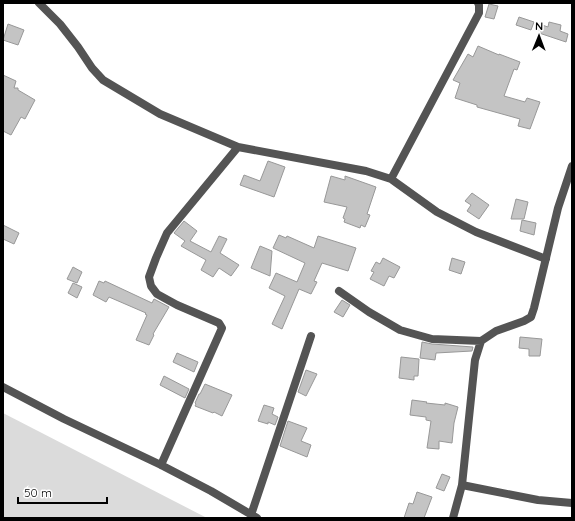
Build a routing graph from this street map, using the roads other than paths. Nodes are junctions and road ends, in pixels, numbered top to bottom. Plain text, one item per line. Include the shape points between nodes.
1 (39, 3) edge
2 (478, 3) edge
3 (238, 147) junction
4 (572, 166) edge
5 (391, 179) junction
6 (546, 259) junction
7 (339, 292) dead end
8 (311, 336) dead end
9 (481, 341) junction
10 (3, 387) edge
11 (161, 465) junction
12 (462, 485) junction
13 (572, 504) edge
14 (254, 516) edge
15 (453, 518) edge

1 - 3 street via 60,24 103,80 160,114
2 - 5 street via 479,12
3 - 5 street via 366,171
3 - 11 street via 167,233 149,277 151,286 157,294 219,323 222,328
4 - 6 street via 558,208
5 - 6 street via 437,212 476,232
6 - 9 street via 531,317 496,331
7 - 9 street via 400,330 432,339
8 - 14 street
9 - 12 street via 475,360
10 - 11 street
11 - 14 street
12 - 13 street
12 - 15 street

